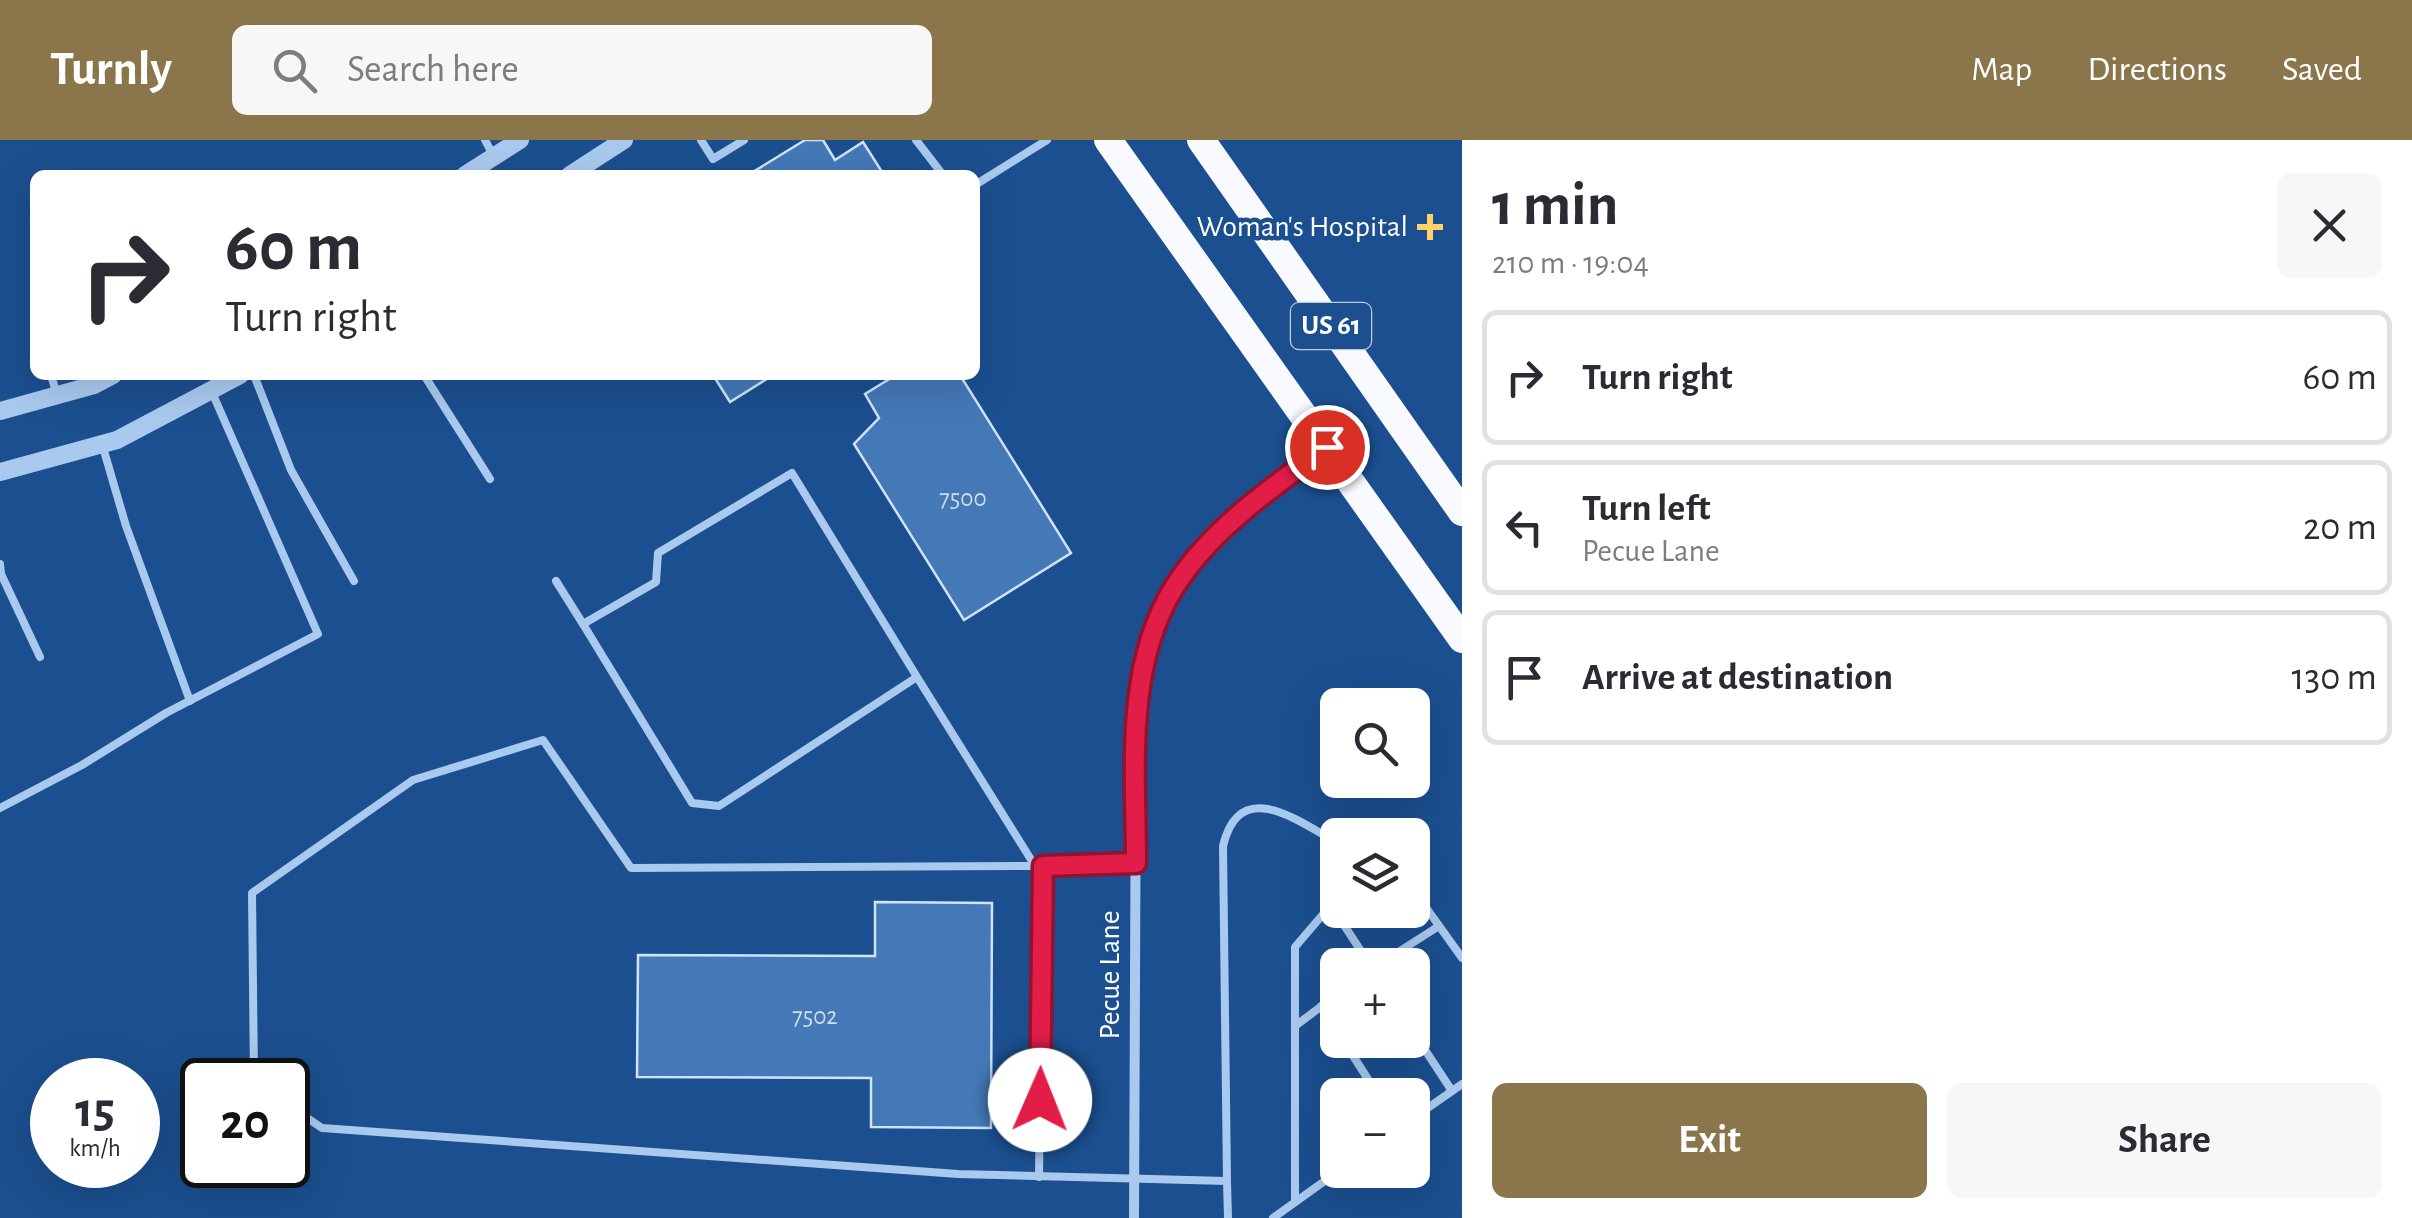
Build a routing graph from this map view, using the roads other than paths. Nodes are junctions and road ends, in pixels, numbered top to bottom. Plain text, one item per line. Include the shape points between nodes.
1 (520, 140) edge
2 (624, 140) edge
3 (701, 140) edge
4 (744, 140) edge
5 (916, 140) edge
6 (1046, 140) edge
7 (1108, 140) edge
8 (1201, 140) edge
9 (489, 148) edge
10 (469, 170) edge
11 (578, 170) edge
12 (939, 170) edge
13 (980, 182) edge
14 (52, 380) edge
15 (104, 380) edge
16 (230, 380) edge
17 (256, 380) edge
18 (427, 380) edge
19 (211, 390) junction
20 (57, 395) junction
21 (0, 411) edge
22 (102, 444) junction
23 (1327, 447) junction
24 (0, 472) edge
25 (490, 479) dead end
26 (1462, 512) edge
27 (0, 564) edge
28 (354, 581) dead end
29 (556, 581) dead end
30 (583, 624) junction
31 (1462, 640) edge
32 (40, 657) dead end
33 (917, 677) junction
34 (190, 702) junction
35 (0, 808) edge
36 (1320, 834) edge
37 (1136, 863) junction
38 (1039, 866) junction
39 (1430, 912) edge
40 (1320, 918) edge
41 (1440, 926) junction
42 (1405, 948) edge
43 (1462, 958) edge
44 (1320, 1007) edge
45 (1295, 1026) junction
46 (1430, 1057) edge
47 (254, 1058) edge
48 (1462, 1084) edge
49 (1452, 1091) junction
50 (1430, 1106) edge
51 (310, 1120) edge
52 (1039, 1178) junction
53 (1134, 1180) junction
54 (1228, 1182) junction
55 (1320, 1184) edge
56 (1295, 1202) junction
57 (1134, 1218) edge
58 (1228, 1218) edge
59 (1273, 1218) edge

1 - 9 street
2 - 11 street
3 - 4 lane via 713,160
5 - 12 lane
6 - 13 lane
7 - 23 highway, US 61
8 - 26 highway, US 61
9 - 10 street
14 - 20 lane
15 - 20 street
16 - 19 street
17 - 28 lane via 291,470
18 - 25 lane
19 - 22 street
19 - 34 lane via 318,634
20 - 21 street
22 - 24 street
22 - 34 lane
23 - 31 highway, US 61
23 - 37 street, Pecue Lane via 1230,522 1196,557 1160,614 1139,696
27 - 32 lane
29 - 30 lane
30 - 33 lane via 692,803 719,806
30 - 33 lane via 656,582 658,553 792,473
33 - 38 lane
34 - 35 lane
36 - 54 lane via 1276,809 1258,808 1241,812 1223,846
37 - 38 lane
37 - 53 street, Pecue Lane
38 - 47 lane via 631,868 543,740 413,780 252,894
38 - 52 lane
39 - 41 lane
40 - 45 lane via 1295,947
41 - 42 lane
41 - 43 lane
44 - 45 lane
45 - 56 lane
46 - 49 lane
48 - 49 lane
49 - 50 lane
51 - 52 lane via 322,1128
52 - 53 lane
53 - 54 lane
53 - 57 street, Pecue Lane
54 - 58 lane
55 - 56 lane
56 - 59 lane

